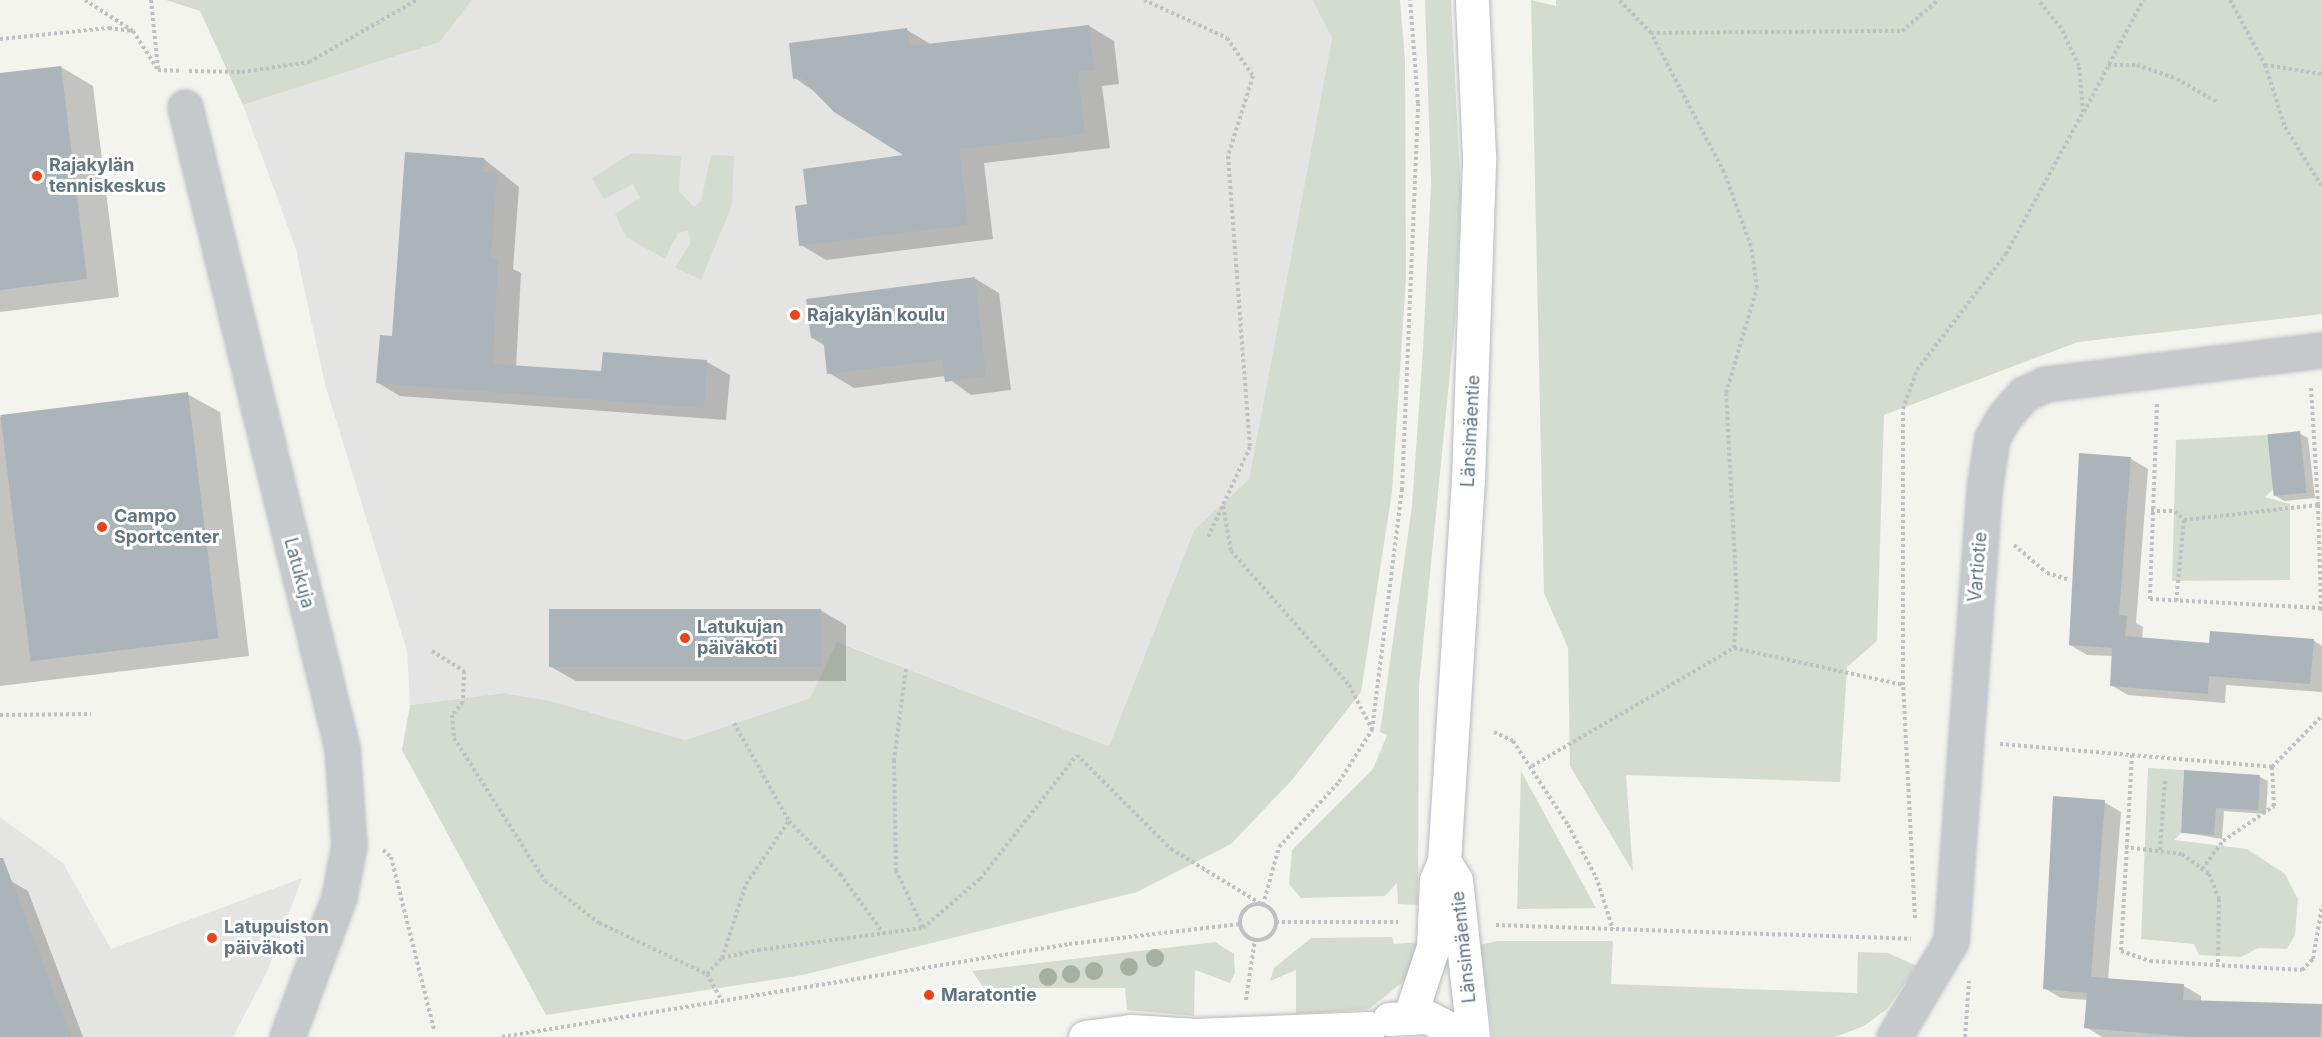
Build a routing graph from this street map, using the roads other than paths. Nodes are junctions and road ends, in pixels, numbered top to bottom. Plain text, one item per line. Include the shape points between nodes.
1 (1472, 0) edge
2 (185, 107) dead end
3 (2316, 369) edge
4 (1444, 861) junction
5 (1410, 1016) junction
6 (1363, 1032) edge
7 (287, 1037) edge
8 (1085, 1037) edge
9 (1467, 1037) edge
10 (1473, 1037) edge
11 (1894, 1037) edge

1 - 4 main road, Länsimäentie via 1479,156 1477,328
2 - 7 street, Latukuja via 342,748 349,845 339,897
3 - 11 street, Vartiotie via 2044,384 2024,394 2003,418 1992,438 1984,489 1951,941
4 - 5 main road, Länsimäentie via 1436,880 1433,947
4 - 10 main road, Länsimäentie via 1456,880
5 - 6 main road
5 - 9 main road via 1444,1022
6 - 8 main road

